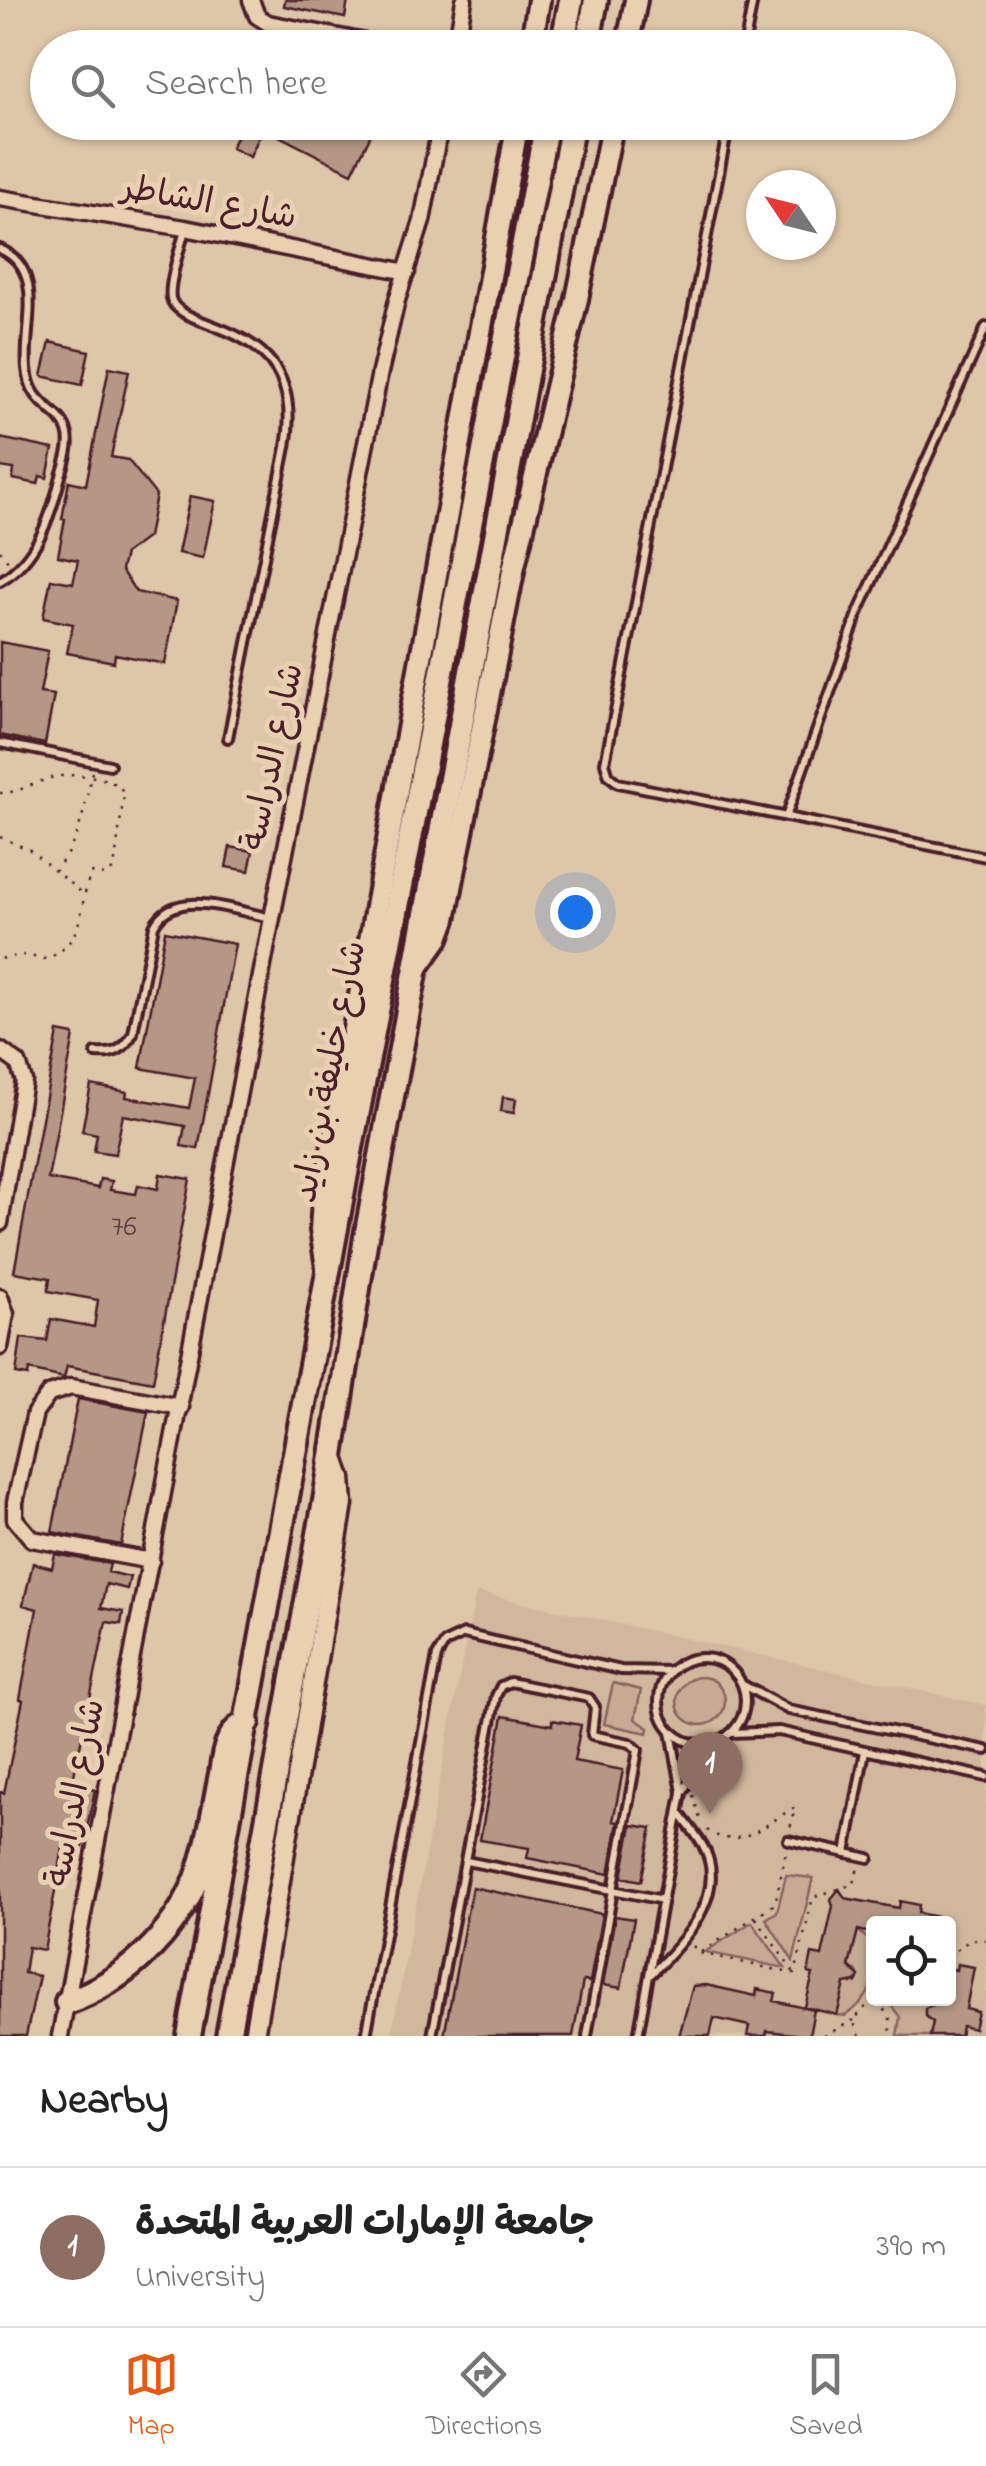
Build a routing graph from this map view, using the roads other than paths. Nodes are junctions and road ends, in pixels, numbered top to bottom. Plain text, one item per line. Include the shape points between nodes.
1 (251, 0) edge
2 (464, 0) edge
3 (539, 0) edge
4 (571, 0) edge
5 (596, 0) edge
6 (636, 0) edge
7 (753, 0) edge
8 (304, 30) edge
9 (459, 30) edge
10 (534, 30) edge
11 (565, 30) edge
12 (590, 30) edge
13 (630, 30) edge
14 (747, 30) edge
15 (438, 140) edge
16 (515, 140) edge
17 (544, 140) edge
18 (570, 140) edge
19 (609, 140) edge
20 (726, 140) edge
21 (0, 198) edge
22 (185, 228) junction
23 (1, 252) edge
24 (408, 272) junction
25 (986, 327) edge
26 (0, 581) edge
27 (228, 738) dead end
28 (0, 742) edge
29 (110, 766) dead end
30 (786, 817) junction
31 (986, 857) edge
32 (272, 918) junction
33 (415, 971) junction
34 (0, 1050) edge
35 (96, 1053) dead end
36 (0, 1223) edge
37 (328, 1272) junction
38 (0, 1297) edge
39 (0, 1347) edge
40 (181, 1407) junction
41 (332, 1453) junction
42 (152, 1561) junction
43 (670, 1671) junction
44 (742, 1684) junction
45 (248, 1722) junction
46 (670, 1732) junction
47 (731, 1733) junction
48 (717, 1742) junction
49 (986, 1750) edge
50 (865, 1751) junction
51 (986, 1777) edge
52 (682, 1793) junction
53 (679, 1813) junction
54 (788, 1840) road end
55 (846, 1853) junction
56 (865, 1857) road end
57 (466, 1861) junction
58 (614, 1890) junction
59 (663, 1900) junction
60 (650, 1976) junction
61 (67, 2002) junction
62 (193, 2011) junction
63 (60, 2036) edge
64 (171, 2036) edge
65 (188, 2036) edge
66 (228, 2036) edge
67 (254, 2036) edge
68 (366, 2036) edge
69 (432, 2036) edge
70 (587, 2036) edge
71 (638, 2036) edge

1 - 8 street via 268,23
2 - 9 street
3 - 10 main road
4 - 11 highway
5 - 12 highway
6 - 13 main road
7 - 14 lane
15 - 24 street, شارع الدراسة
16 - 37 main road via 323,1200
17 - 37 highway, شارع خليفة بن زايد
18 - 33 highway, شارع خليفة بن زايد
19 - 33 main road via 514,566 445,919
20 - 30 lane via 605,763 618,782
21 - 22 street, شارع الشاطر
22 - 24 street, شارع الشاطر
22 - 27 lane via 173,304 262,351 289,406
23 - 26 lane via 25,268 30,384 61,419 68,450 48,523
24 - 32 street, شارع الدراسة via 380,372
25 - 30 lane via 859,611
28 - 29 lane
30 - 31 lane
32 - 35 lane via 187,903 164,912 154,926 133,1033 122,1048
32 - 40 street, شارع الدراسة
33 - 41 highway, شارع خليفة بن زايد
34 - 36 street via 18,1063 24,1081
37 - 45 highway, شارع خليفة بن زايد
38 - 39 street via 6,1319
40 - 42 street, شارع الدراسة
40 - 42 street via 71,1388 49,1394 35,1413 15,1502 19,1527 32,1538
41 - 66 highway, شارع خليفة بن زايد
41 - 67 street via 342,1504
42 - 61 street, شارع الدراسة
43 - 44 lane via 710,1658
43 - 46 lane via 658,1702
43 - 68 lane via 621,1670 471,1635 445,1643
44 - 47 lane via 742,1716
44 - 49 lane via 790,1710
45 - 61 highway via 228,1742 188,1899 138,1961 91,1994
45 - 62 highway, شارع خليفة بن زايد
46 - 48 lane via 692,1744
46 - 52 lane
47 - 48 lane
47 - 50 lane via 779,1731
48 - 52 lane
50 - 51 lane
50 - 55 lane
52 - 53 lane
53 - 59 lane
53 - 60 lane via 710,1867 706,1898 685,1939
54 - 55 lane
55 - 56 lane
57 - 58 lane
57 - 58 lane via 496,1696 500,1686 516,1682 589,1698 592,1735 638,1750
57 - 69 lane
58 - 59 lane
58 - 70 lane
59 - 60 lane
60 - 71 lane
61 - 63 street, شارع الدراسة
62 - 64 highway
62 - 65 highway, شارع خليفة بن زايد

